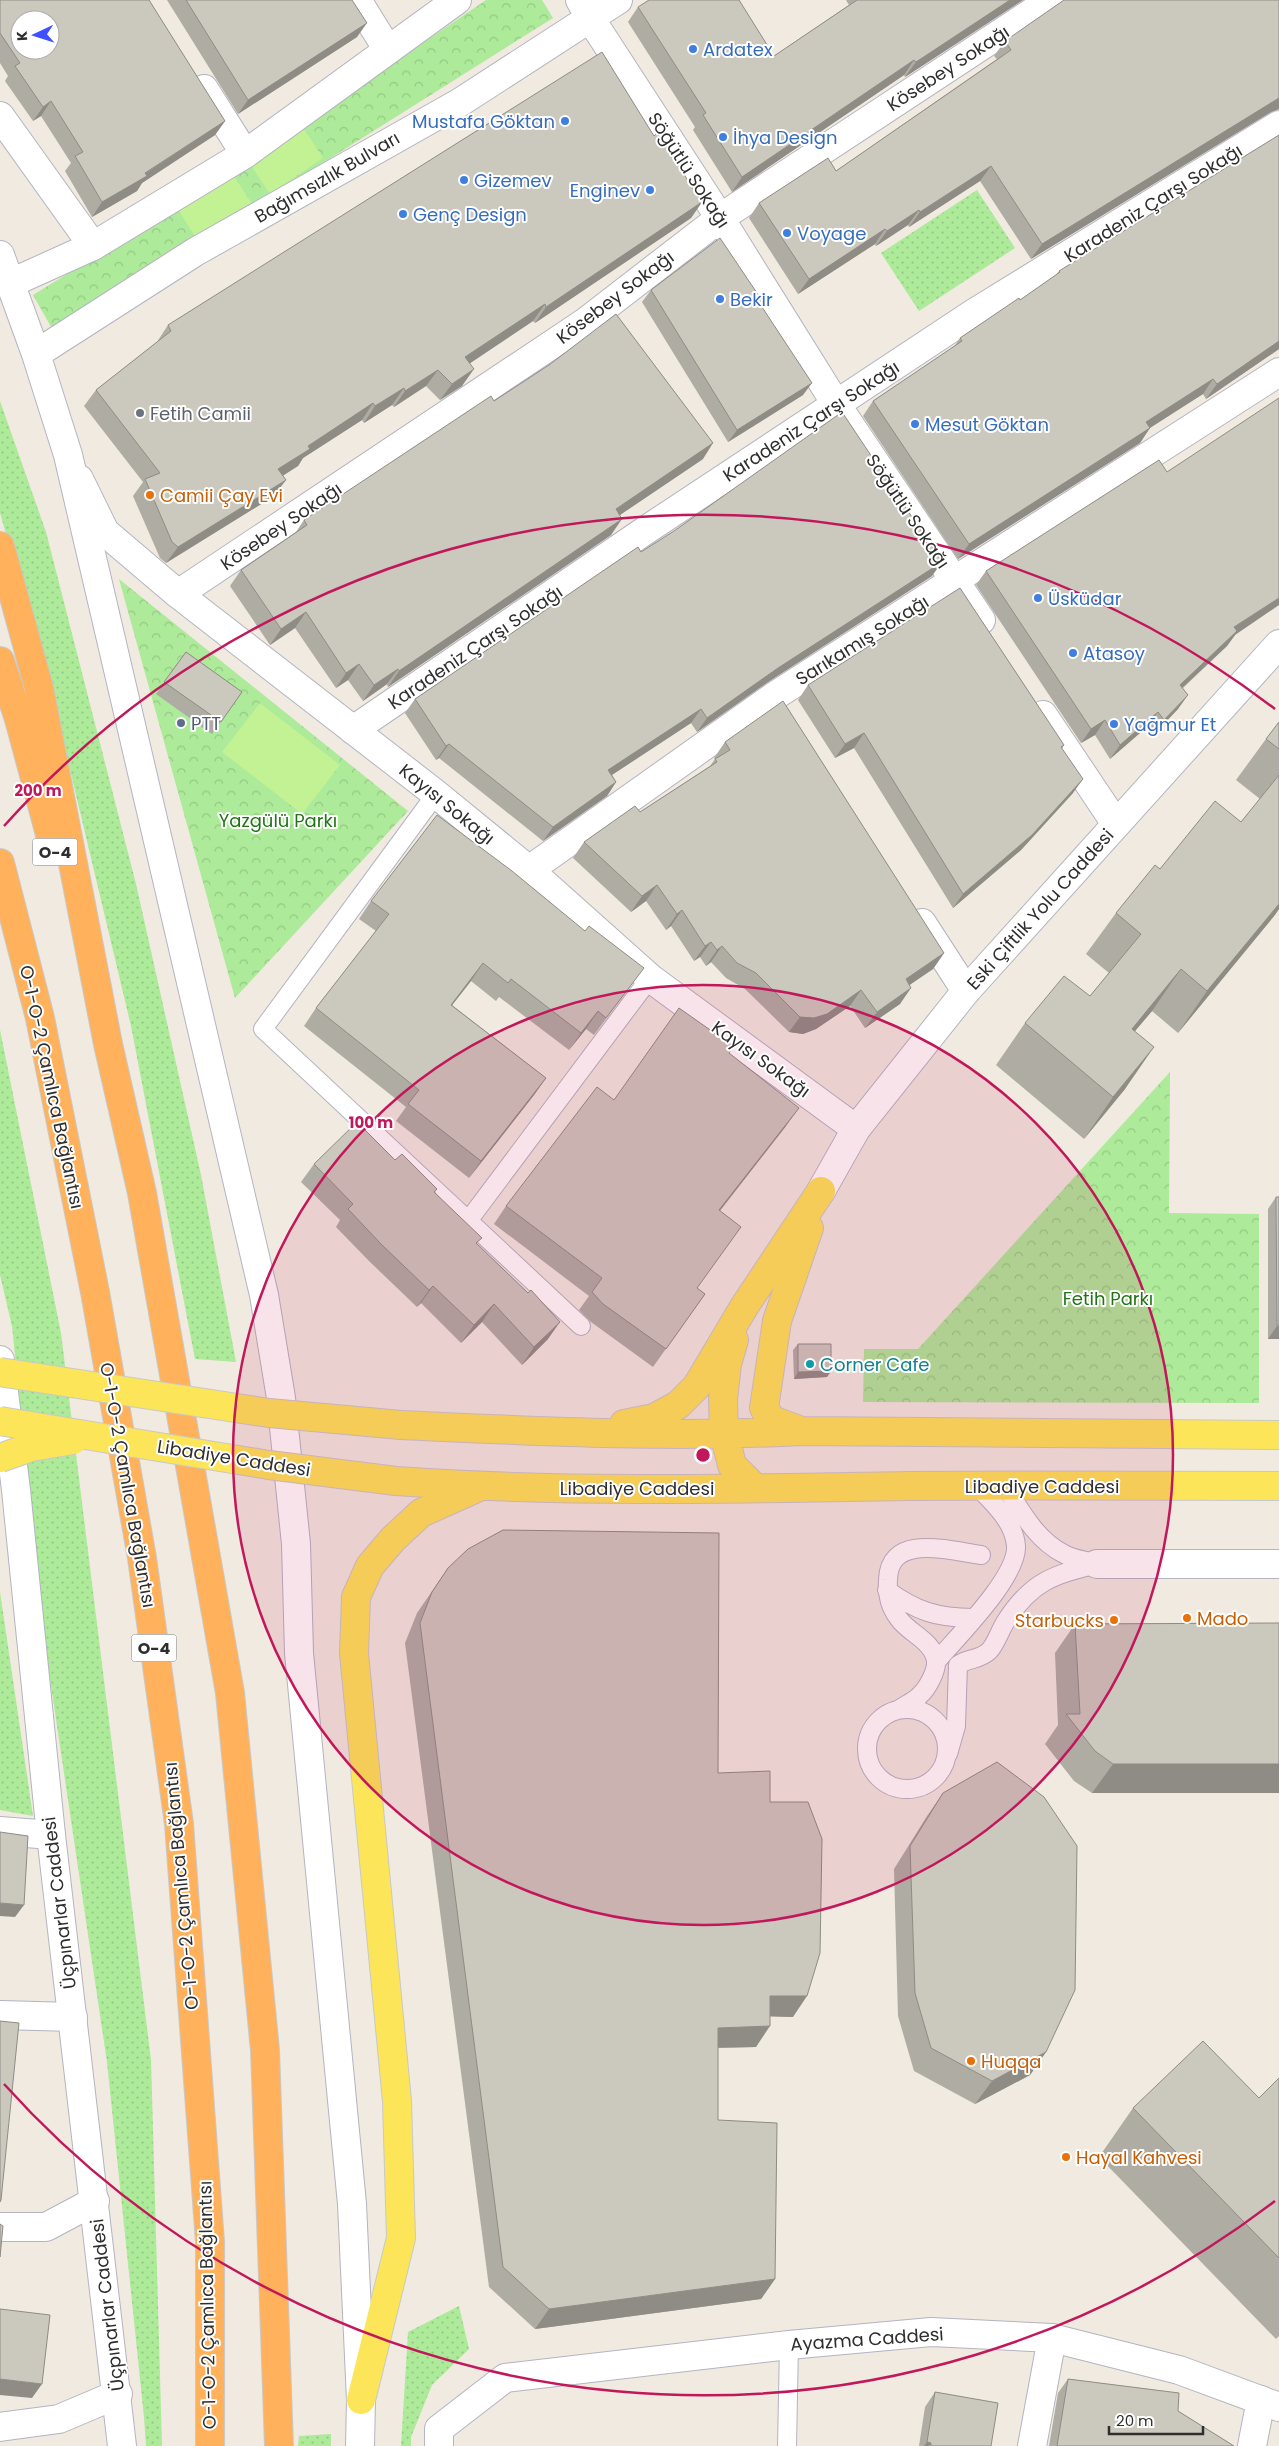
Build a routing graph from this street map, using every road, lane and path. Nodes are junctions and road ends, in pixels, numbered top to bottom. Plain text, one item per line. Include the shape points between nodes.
1 (357, 0) edge
2 (457, 0) edge
3 (618, 0) edge
4 (1051, 0) edge
5 (585, 9) edge
6 (388, 50) junction
7 (189, 65) edge
8 (0, 116) edge
9 (1279, 125) edge
10 (245, 154) junction
11 (720, 218) junction
12 (93, 246) junction
13 (0, 255) edge
14 (12, 283) junction
15 (36, 354) junction
16 (1279, 372) edge
17 (836, 404) junction
18 (68, 455) junction
19 (0, 546) edge
20 (955, 581) junction
21 (178, 594) junction
22 (992, 638) edge
23 (1279, 644) edge
24 (0, 660) edge
25 (776, 695) junction
26 (1030, 695) edge
27 (792, 719) edge
28 (353, 730) junction
29 (436, 794) junction
30 (1116, 824) junction
31 (0, 863) edge
32 (529, 870) junction
33 (908, 900) edge
34 (650, 978) junction
35 (966, 991) junction
36 (108, 1044) junction
37 (856, 1129) junction
38 (821, 1191) junction
39 (468, 1221) junction
40 (744, 1307) junction
41 (581, 1326) dead end
42 (0, 1360) edge
43 (0, 1372) edge
44 (764, 1408) junction
45 (0, 1421) edge
46 (802, 1431) junction
47 (576, 1433) junction
48 (724, 1434) junction
49 (751, 1434) junction
50 (1279, 1435) edge
51 (102, 1436) junction
52 (0, 1458) edge
53 (732, 1465) junction
54 (977, 1486) junction
55 (1005, 1486) junction
56 (1279, 1486) edge
57 (479, 1487) junction
58 (755, 1488) junction
59 (700, 1489) junction
60 (981, 1555) dead end
61 (1097, 1564) junction
62 (1279, 1564) edge
63 (888, 1590) junction
64 (973, 1618) junction
65 (936, 1662) junction
66 (898, 1710) junction
67 (948, 1754) junction
68 (0, 1831) edge
69 (51, 1835) junction
70 (0, 2015) edge
71 (73, 2017) junction
72 (95, 2202) junction
73 (0, 2226) edge
74 (1052, 2338) junction
75 (789, 2345) junction
76 (118, 2394) junction
77 (361, 2400) junction
78 (1270, 2404) edge
79 (0, 2427) edge
80 (122, 2446) edge
81 (210, 2446) edge
82 (278, 2446) edge
83 (360, 2446) edge
84 (439, 2446) edge
85 (787, 2446) edge
86 (1032, 2446) edge
87 (1252, 2446) edge

1 - 6 street
2 - 6 street
3 - 5 street, Bağımsızlık Bulvarı
4 - 11 street, Kösebey Sokağı
5 - 11 street, Söğütlü Sokağı
5 - 15 street, Bağımsızlık Bulvarı via 459,103 195,252
6 - 10 street
7 - 10 street
8 - 12 street
9 - 17 street, Karadeniz Çarşı Sokağı via 974,313
10 - 12 street
11 - 17 street, Söğütlü Sokağı
11 - 21 street, Kösebey Sokağı via 584,323
12 - 14 street
13 - 14 street
14 - 15 street
15 - 18 street
16 - 20 street, Sarıkamış Sokağı
17 - 20 street, Söğütlü Sokağı
17 - 28 street, Karadeniz Çarşı Sokağı
18 - 21 street, Kayısı Sokağı via 105,532
18 - 77 street via 264,1295 281,1398 296,1544 299,1653 352,2204
19 - 36 highway via 39,688
20 - 22 street, Söğütlü Sokağı
20 - 25 street, Sarıkamış Sokağı
21 - 28 street, Kayısı Sokağı
23 - 30 street, Eski Çiftlik Yolu Caddesi
24 - 36 highway, O-4
25 - 27 street
25 - 32 street, Sarıkamış Sokağı
26 - 30 street
28 - 29 street, Kayısı Sokağı
29 - 32 street, Kayısı Sokağı
29 - 39 lane via 263,1029
30 - 35 street, Eski Çiftlik Yolu Caddesi
31 - 81 highway, O-1-O-2 Çamlıca Bağlantısı / O-4 via 40,1018 95,1292 142,1558 179,1824 210,2242
32 - 34 street, Kayısı Sokağı
33 - 35 street
34 - 37 street, Kayısı Sokağı
34 - 39 lane
35 - 37 street, Eski Çiftlik Yolu Caddesi
36 - 82 highway, O-4 via 142,1193 230,1693 265,2050
37 - 38 street, Eski Çiftlik Yolu Caddesi
38 - 40 main road
38 - 44 main road via 776,1321
39 - 41 lane
40 - 47 main road via 697,1386 678,1404 654,1418
40 - 48 main road via 727,1364
42 - 69 street, Üçpınarlar Caddesi
43 - 47 main road, bridge via 269,1413 401,1425
44 - 46 main road via 772,1420
44 - 49 main road
45 - 51 main road, Libadiye Caddesi, bridge
46 - 49 main road
46 - 50 main road
47 - 48 main road
48 - 49 main road
48 - 53 main road
49 - 53 main road
51 - 52 main road, bridge via 38,1446
51 - 57 main road, Libadiye Caddesi, bridge via 269,1465 396,1481
53 - 58 main road
53 - 59 main road via 723,1478
54 - 55 main road, Libadiye Caddesi
54 - 58 main road, Libadiye Caddesi
54 - 64 lane via 1002,1512 1016,1546 1014,1561 1002,1584
55 - 56 main road, Libadiye Caddesi
55 - 61 lane via 1025,1518 1049,1546 1066,1556
57 - 59 main road, Libadiye Caddesi
57 - 77 main road via 422,1513 370,1566 356,1597 354,1653 397,2101 401,2238
58 - 59 main road, Libadiye Caddesi
60 - 63 lane via 919,1547 907,1550 890,1564
61 - 62 street
61 - 67 lane via 1063,1572 1028,1591 1007,1619 990,1651 978,1659 958,1665 956,1726
63 - 64 lane via 906,1604 929,1613 949,1618
63 - 65 lane via 891,1608 901,1622 930,1646
64 - 65 lane
65 - 66 lane via 920,1695
66 - 67 lane via 923,1712 934,1719 947,1741
66 - 67 lane via 885,1715 875,1725 867,1751 870,1765 888,1785 902,1789 927,1785 937,1777
68 - 69 street
69 - 71 street, Üçpınarlar Caddesi
70 - 71 street
71 - 72 street, Üçpınarlar Caddesi
72 - 73 street via 46,2228
72 - 76 street, Üçpınarlar Caddesi
74 - 75 street, Ayazma Caddesi via 931,2332
74 - 78 street, Ayazma Caddesi via 1179,2370
74 - 86 street
75 - 84 street, Ayazma Caddesi via 506,2378 440,2429
75 - 85 lane
76 - 79 street via 59,2419
76 - 80 street, Üçpınarlar Caddesi
77 - 83 street
78 - 87 street

